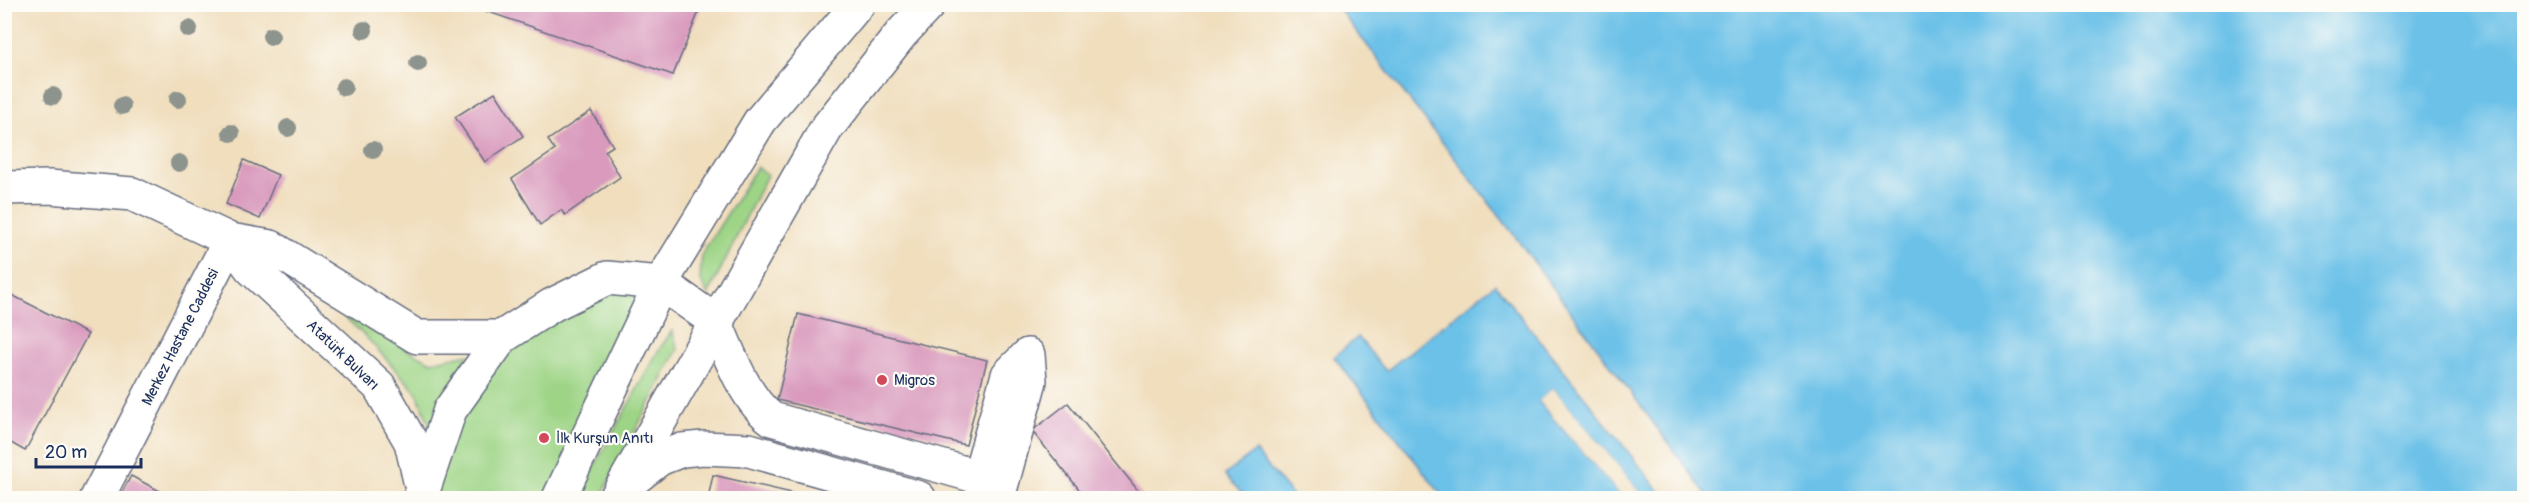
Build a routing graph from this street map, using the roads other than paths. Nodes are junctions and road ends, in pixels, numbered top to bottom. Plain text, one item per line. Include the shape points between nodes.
1 (858, 4) edge
2 (929, 4) edge
3 (4, 188) edge
4 (230, 240) junction
5 (661, 283) junction
6 (715, 321) junction
7 (502, 337) junction
8 (988, 490) edge
9 (618, 494) edge
10 (423, 495) edge
11 (97, 498) edge
12 (559, 498) edge
13 (919, 498) edge

1 - 5 main road via 760,121
2 - 6 main road via 826,129
3 - 4 main road, Atatürk Bulvarı via 49,187 132,194
4 - 7 main road, Atatürk Bulvarı via 271,247 417,337
4 - 10 main road, Atatürk Bulvarı via 251,268 378,386 411,442
4 - 11 main road, Merkez Hastane Caddesi
5 - 6 main road, Atatürk Bulvarı
5 - 7 main road, Atatürk Bulvarı via 607,278 552,305
5 - 12 main road
6 - 8 main road via 749,392 772,419
6 - 9 main road
7 - 10 main road, Atatürk Bulvarı via 450,410
9 - 13 main road via 659,459 682,450 704,448 748,450

